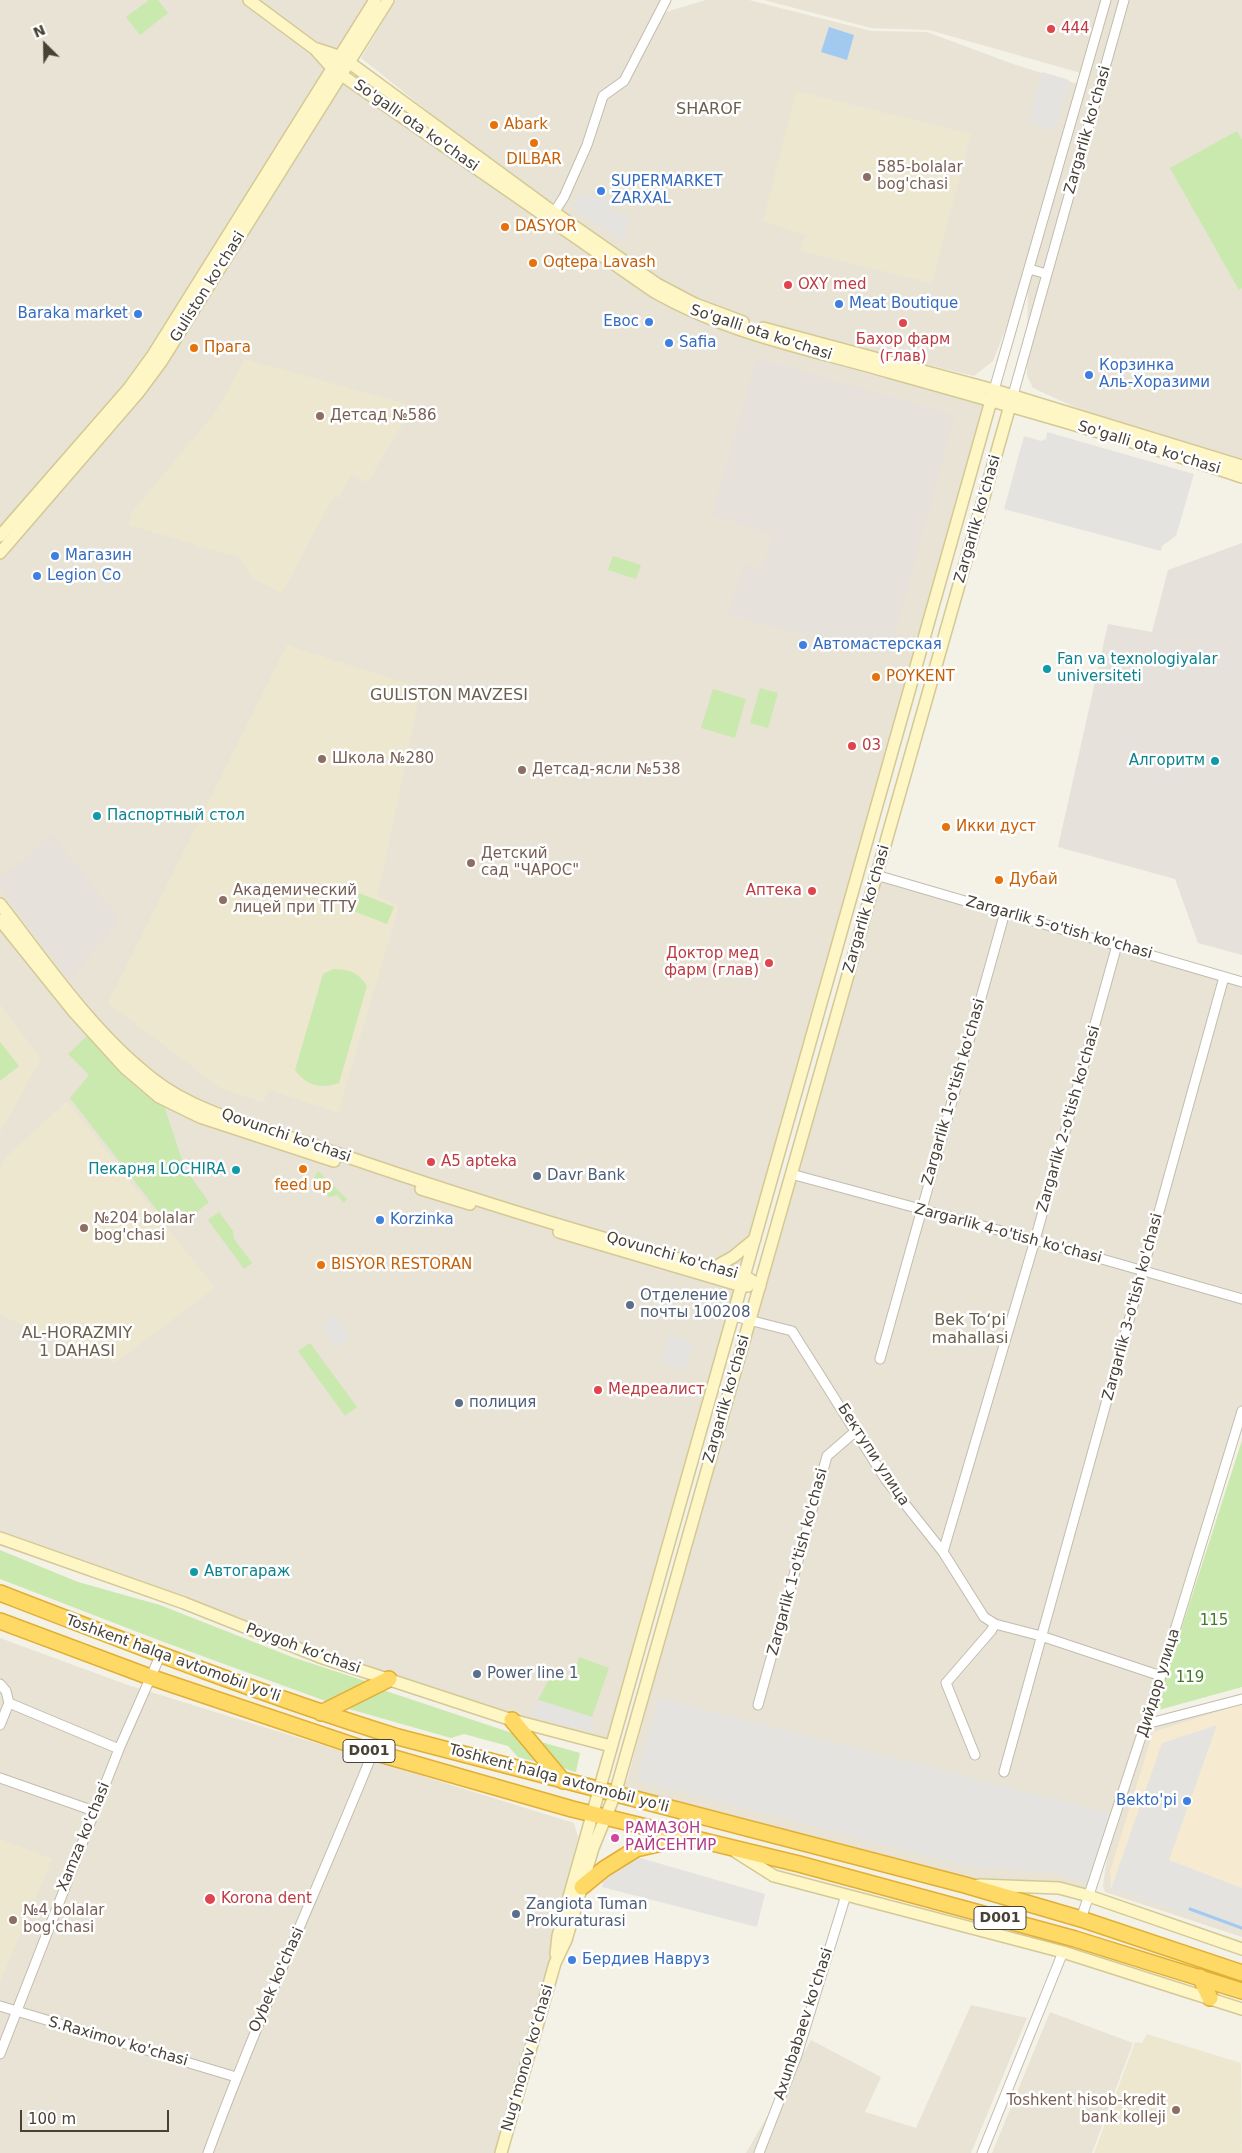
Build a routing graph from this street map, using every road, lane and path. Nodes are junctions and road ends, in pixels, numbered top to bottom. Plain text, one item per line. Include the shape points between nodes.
1 (249, 0) edge
2 (376, 0) edge
3 (388, 0) edge
4 (666, 0) edge
5 (1106, 0) edge
6 (1124, 0) edge
7 (315, 49) junction
8 (345, 60) junction
9 (338, 72) junction
10 (1083, 78) junction
11 (1100, 84) junction
12 (551, 216) junction
13 (1029, 269) junction
14 (1047, 274) junction
15 (992, 395) junction
16 (1012, 400) junction
17 (1242, 466) edge
18 (1242, 477) edge
19 (0, 536) edge
20 (0, 553) edge
21 (886, 773) junction
22 (904, 778) junction
23 (882, 786) junction
24 (900, 791) junction
25 (859, 870) junction
26 (876, 875) junction
27 (0, 904) edge
28 (1005, 912) junction
29 (0, 920) edge
30 (1118, 945) junction
31 (1224, 977) junction
32 (1242, 982) edge
33 (774, 1170) junction
34 (791, 1174) junction
35 (920, 1210) junction
36 (756, 1238) junction
37 (1035, 1240) junction
38 (713, 1268) junction
39 (1143, 1270) junction
40 (743, 1281) junction
41 (760, 1286) junction
42 (1242, 1299) edge
43 (733, 1316) junction
44 (750, 1320) junction
45 (880, 1359) dead end
46 (1242, 1411) edge
47 (857, 1430) junction
48 (0, 1538) edge
49 (943, 1552) junction
50 (0, 1593) edge
51 (0, 1620) edge
52 (995, 1624) junction
53 (1041, 1636) junction
54 (160, 1656) junction
55 (1161, 1676) junction
56 (150, 1677) junction
57 (389, 1680) junction
58 (0, 1684) edge
59 (1242, 1699) edge
60 (9, 1703) junction
61 (758, 1705) dead end
62 (321, 1713) junction
63 (512, 1720) junction
64 (1146, 1724) junction
65 (0, 1725) edge
66 (611, 1746) junction
67 (119, 1749) junction
68 (373, 1752) junction
69 (975, 1755) dead end
70 (1004, 1772) dead end
71 (0, 1778) edge
72 (563, 1781) junction
73 (598, 1790) junction
74 (615, 1794) junction
75 (94, 1811) junction
76 (599, 1815) junction
77 (690, 1837) junction
78 (804, 1842) junction
79 (724, 1844) junction
80 (799, 1864) junction
81 (965, 1884) junction
82 (582, 1887) junction
83 (846, 1895) junction
84 (1089, 1896) junction
85 (1081, 1919) junction
86 (1075, 1939) junction
87 (1242, 1950) edge
88 (1063, 1952) junction
89 (555, 1964) junction
90 (1242, 1973) edge
91 (1200, 1977) junction
92 (1242, 1991) edge
93 (1210, 1998) junction
94 (0, 2006) edge
95 (1242, 2009) edge
96 (15, 2012) junction
97 (0, 2054) edge
98 (236, 2077) junction
99 (208, 2153) edge
100 (501, 2153) edge
101 (759, 2153) edge
102 (982, 2153) edge

1 - 7 main road, So'galli ota ko'chasi
2 - 8 main road, Guliston ko'chasi
3 - 8 main road, Guliston ko'chasi
4 - 12 street via 624,81 603,96 587,145 564,197
5 - 10 street, Zargarlik ko'chasi
6 - 11 street, Zargarlik ko'chasi
7 - 8 main road, So'galli ota ko'chasi
7 - 9 main road, So'galli ota ko'chasi
8 - 9 main road, Guliston ko'chasi
8 - 12 main road, So'galli ota ko'chasi
9 - 12 main road, So'galli ota ko'chasi
9 - 19 main road, Guliston ko'chasi via 129,388
9 - 20 main road, Guliston ko'chasi via 161,362
10 - 11 street
10 - 13 street, Zargarlik ko'chasi
11 - 14 street, Zargarlik ko'chasi
12 - 15 main road, So'galli ota ko'chasi via 657,284 702,307
13 - 14 street
13 - 15 street, Zargarlik ko'chasi
14 - 16 street, Zargarlik ko'chasi
15 - 16 main road, So'galli ota ko'chasi
15 - 21 main road, Zargarlik ko'chasi
16 - 17 main road, So'galli ota ko'chasi
16 - 18 main road, So'galli ota ko'chasi
16 - 22 main road, Zargarlik ko'chasi
21 - 22 main road
21 - 23 main road, Zargarlik ko'chasi
22 - 24 main road, Zargarlik ko'chasi
23 - 24 main road
23 - 25 main road, Zargarlik ko'chasi
24 - 26 main road, Zargarlik ko'chasi
25 - 26 main road
25 - 33 main road, Zargarlik ko'chasi
26 - 28 street, Zargarlik 5-o'tish ko'chasi
26 - 34 main road, Zargarlik ko'chasi
27 - 38 main road, Qovunchi ko'chasi via 80,1006 153,1080 178,1096 204,1108 346,1156 548,1221
28 - 30 street, Zargarlik 5-o'tish ko'chasi
28 - 35 street, Zargarlik 1-o'tish ko'chasi
29 - 40 main road, Qovunchi ko'chasi via 74,1012 125,1068 176,1107 448,1197
30 - 31 street, Zargarlik 5-o'tish ko'chasi
30 - 37 street, Zargarlik 2-o'tish ko'chasi
31 - 32 street, Zargarlik 5-o'tish ko'chasi
31 - 39 street, Zargarlik 3-o'tish ko'chasi
33 - 34 main road, Zargarlik 4-o'tish ko'chasi
33 - 36 main road, Zargarlik ko'chasi
34 - 35 street, Zargarlik 4-o'tish ko'chasi
34 - 41 main road, Zargarlik ko'chasi
35 - 37 street, Zargarlik 4-o'tish ko'chasi
35 - 45 street, Zargarlik 1-o'tish ko'chasi
36 - 38 main road
36 - 40 main road, Zargarlik ko'chasi
37 - 39 street, Zargarlik 4-o'tish ko'chasi
37 - 49 street, Zargarlik 2-o'tish ko'chasi
38 - 40 main road, Qovunchi ko'chasi
39 - 42 street, Zargarlik 4-o'tish ko'chasi
39 - 53 street, Zargarlik 3-o'tish ko'chasi
40 - 41 main road, Qovunchi ko'chasi
40 - 43 main road, Zargarlik ko'chasi
41 - 44 main road, Zargarlik ko'chasi
43 - 44 street, Бектупи улица
43 - 66 main road, Zargarlik ko'chasi
44 - 47 street, Бектупи улица via 792,1330
44 - 74 main road, Zargarlik ko'chasi
46 - 55 street, Дийдор улица
47 - 49 street, Бектупи улица via 886,1480
47 - 61 street, Zargarlik 1-o'tish ko'chasi via 827,1456
48 - 57 main road, Poygoh koʻchasi
49 - 52 street, Бектупи улица via 984,1617
50 - 54 highway, Toshkent halqa avtomobil yo'li / D001
51 - 56 highway, Toshkent halqa avtomobil yo'li / D001
52 - 53 street, Бектупи улица
52 - 69 street via 946,1683
53 - 55 street, Бектупи улица
53 - 70 street, Zargarlik 3-o'tish ko'chasi
54 - 56 street, Xamza ko'chasi
54 - 62 highway, Toshkent halqa avtomobil yo'li / D001
55 - 64 street, Дийдор улица
56 - 67 street, Xamza ko'chasi
56 - 68 highway, Toshkent halqa avtomobil yo'li / D001
57 - 62 highway
57 - 63 main road, Poygoh koʻchasi
58 - 60 street
59 - 64 street
60 - 65 street
60 - 67 street
62 - 72 highway, Toshkent halqa avtomobil yo'li / D001
63 - 66 main road, Poygoh koʻchasi
63 - 72 highway
64 - 84 street, Дийдор улица
66 - 73 main road, Zargarlik ko'chasi
67 - 75 street, Xamza ko'chasi
68 - 76 highway, Toshkent halqa avtomobil yo'li / D001
68 - 98 street, Oybek ko'chasi
71 - 75 street
72 - 73 highway, Toshkent halqa avtomobil yo'li / D001
73 - 74 highway, Toshkent halqa avtomobil yo'li / D001
73 - 76 main road, Zargarlik ko'chasi
74 - 76 main road, Zargarlik ko'chasi
74 - 78 highway, Toshkent halqa avtomobil yo'li / D001
75 - 96 street, Xamza ko'chasi
76 - 77 highway, Toshkent halqa avtomobil yo'li / D001
76 - 82 main road, Nugʻmonov koʻchasi
76 - 89 main road, Nugʻmonov koʻchasi via 558,1936
77 - 79 highway, Toshkent halqa avtomobil yo'li / D001
77 - 82 highway via 636,1849
78 - 80 highway
78 - 81 highway, Toshkent halqa avtomobil yo'li / D001
79 - 80 highway, Toshkent halqa avtomobil yo'li / D001
79 - 83 main road via 774,1876
80 - 86 highway, Toshkent halqa avtomobil yo'li / D001
81 - 84 main road via 1059,1888
81 - 85 highway, Toshkent halqa avtomobil yo'li / D001
82 - 89 main road, Nugʻmonov koʻchasi
83 - 88 main road
83 - 101 street, Axunbabaev ko'chasi via 797,2055
84 - 85 street, Дийдор улица
84 - 87 main road
85 - 86 highway
85 - 90 highway, Toshkent halqa avtomobil yo'li / D001
86 - 91 highway, Toshkent halqa avtomobil yo'li / D001
88 - 93 main road
88 - 102 street
89 - 100 main road, Nugʻmonov koʻchasi
91 - 92 highway, Toshkent halqa avtomobil yo'li / D001
91 - 93 highway
93 - 95 main road
94 - 96 street, S.Raximov ko'chasi
96 - 97 street, Xamza ko'chasi
96 - 98 street, S.Raximov ko'chasi
98 - 99 street, Oybek ko'chasi

